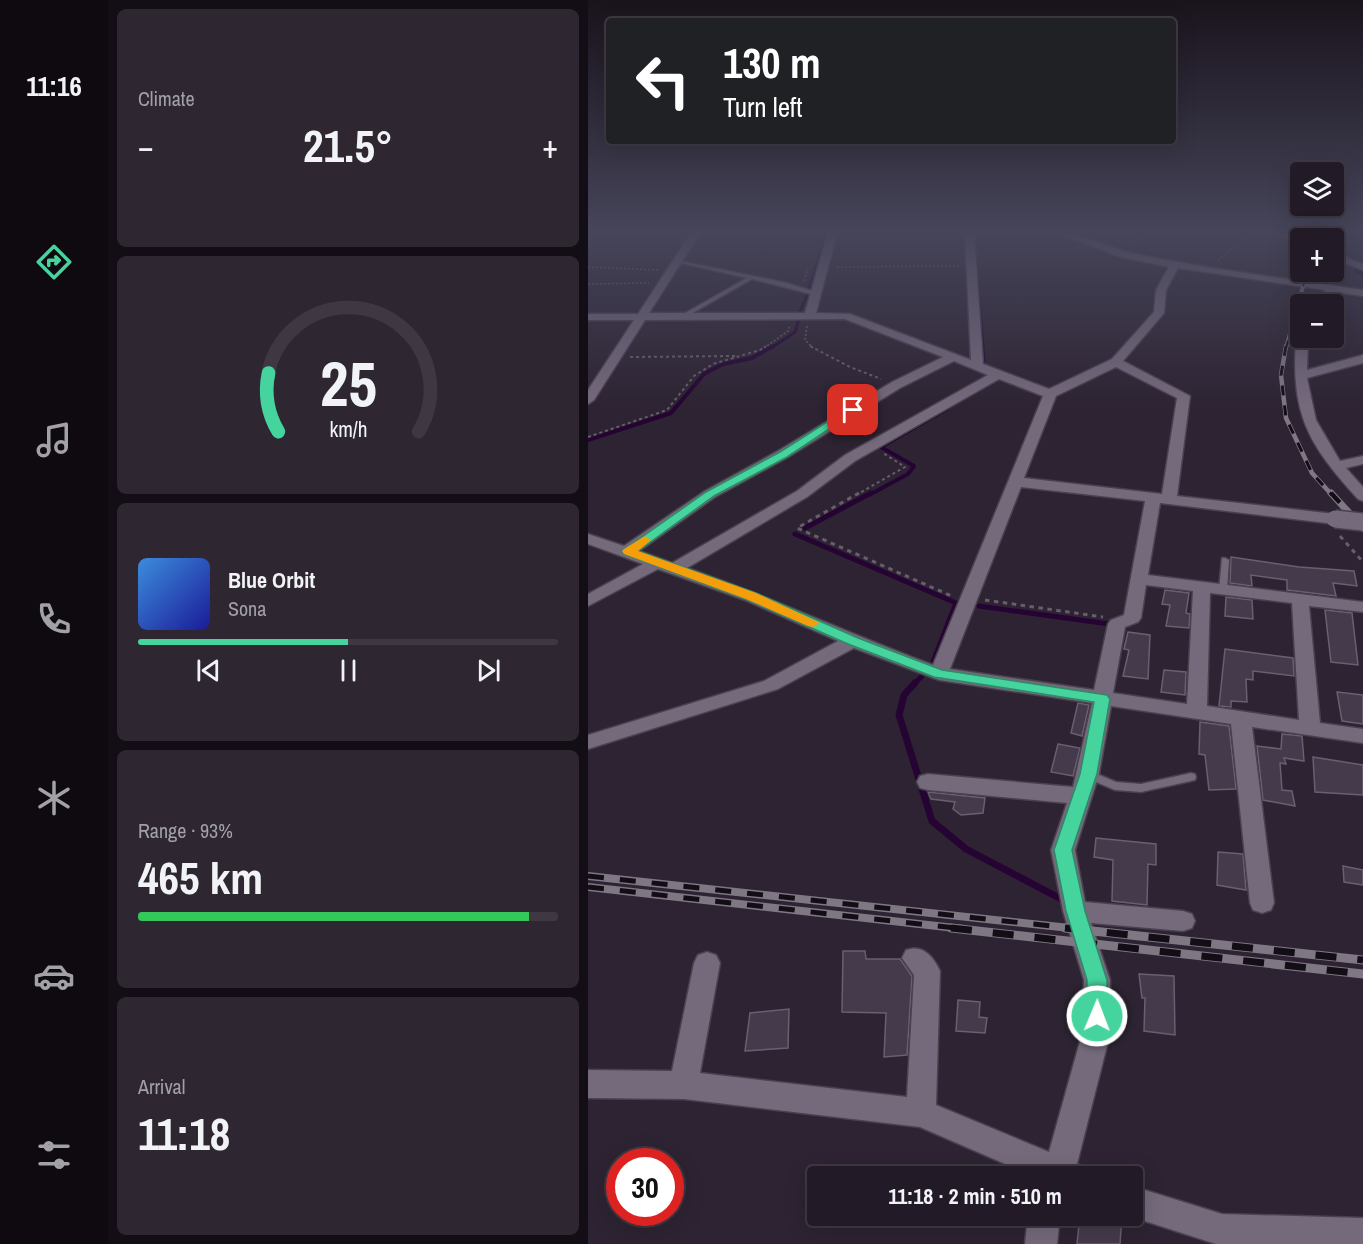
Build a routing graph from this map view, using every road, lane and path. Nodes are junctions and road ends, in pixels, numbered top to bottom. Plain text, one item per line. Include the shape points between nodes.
1 (658, 291) edge
2 (727, 291) edge
3 (807, 291) edge
4 (973, 291) edge
5 (1161, 291) edge
6 (1348, 291) edge
7 (815, 293) joint
8 (1363, 293) edge
9 (791, 316) junction
10 (807, 316) junction
11 (588, 317) edge
12 (641, 317) junction
13 (682, 317) junction
14 (1301, 348) edge
15 (740, 356) junction
16 (615, 357) junction
17 (952, 357) junction
18 (1363, 359) edge
19 (1116, 362) junction
20 (973, 366) junction
21 (998, 374) junction
22 (1300, 376) junction
23 (896, 385) junction
24 (1050, 394) junction
25 (588, 400) edge
26 (588, 437) edge
27 (880, 452) dead end
28 (1363, 460) edge
29 (1336, 466) junction
30 (1016, 482) junction
31 (1363, 496) edge
32 (1161, 500) junction
33 (1331, 519) junction
34 (1363, 522) edge
35 (588, 539) edge
36 (628, 551) junction
37 (1225, 560) dead end
38 (1363, 562) edge
39 (665, 566) junction
40 (1140, 579) junction
41 (1202, 587) junction
42 (1223, 590) junction
43 (592, 595) edge
44 (970, 598) junction
45 (1300, 599) junction
46 (1363, 607) edge
47 (1126, 621) junction
48 (853, 641) junction
49 (939, 674) junction
50 (1102, 699) junction
51 (1197, 712) junction
52 (1241, 719) junction
53 (1311, 729) junction
54 (1363, 736) edge
55 (588, 742) edge
56 (1191, 777) dead end
57 (928, 782) dead end
58 (1085, 785) junction
59 (1262, 903) dead end
60 (1076, 911) junction
61 (1183, 921) dead end
62 (915, 958) dead end
63 (707, 963) dead end
64 (588, 1084) edge
65 (684, 1085) junction
66 (921, 1113) junction
67 (1042, 1166) edge
68 (1064, 1166) edge
69 (1143, 1205) edge
70 (1043, 1226) edge
71 (1363, 1234) edge
72 (1041, 1244) edge

1 - 12 street
2 - 13 lane
3 - 7 lane
4 - 20 street via 977,364
5 - 19 street via 1159,313
6 - 8 street
7 - 10 street
9 - 10 street
9 - 13 street
9 - 15 path via 788,331 760,350
10 - 17 street via 846,316
10 - 23 path via 808,345
11 - 12 street
12 - 13 street
12 - 16 street
14 - 22 street
15 - 16 path
15 - 26 path via 713,363 694,376 667,410
16 - 25 street
17 - 20 street
17 - 23 street
18 - 22 street
19 - 24 street
19 - 32 street via 1184,396
20 - 21 street
21 - 24 street
21 - 39 street via 850,458 802,494
22 - 29 street via 1305,412 1315,438
23 - 36 street via 710,494
24 - 30 street
27 - 44 path via 906,467 797,528 954,597
28 - 29 street
29 - 31 street
30 - 32 street
30 - 44 street
32 - 33 street
32 - 40 street
33 - 34 street, bridge
33 - 38 path
35 - 36 street
36 - 39 street
37 - 42 lane
39 - 43 street
39 - 48 street via 751,596
40 - 41 street
40 - 47 street via 1132,618
41 - 42 street
41 - 51 street
42 - 45 street
44 - 47 path
44 - 49 street
45 - 46 street
45 - 53 street
47 - 50 street via 1117,624
48 - 49 street
48 - 55 street via 771,685
49 - 50 street
50 - 51 street
50 - 58 street
51 - 52 street
52 - 53 street
52 - 59 street
53 - 54 street
56 - 58 lane via 1141,788
57 - 58 street
58 - 60 street via 1063,850
60 - 61 street
60 - 68 street via 1097,980 1096,1034
62 - 66 street via 927,971
63 - 65 street
64 - 65 street
65 - 66 street
66 - 67 street
69 - 71 street via 1222,1230
70 - 72 street

